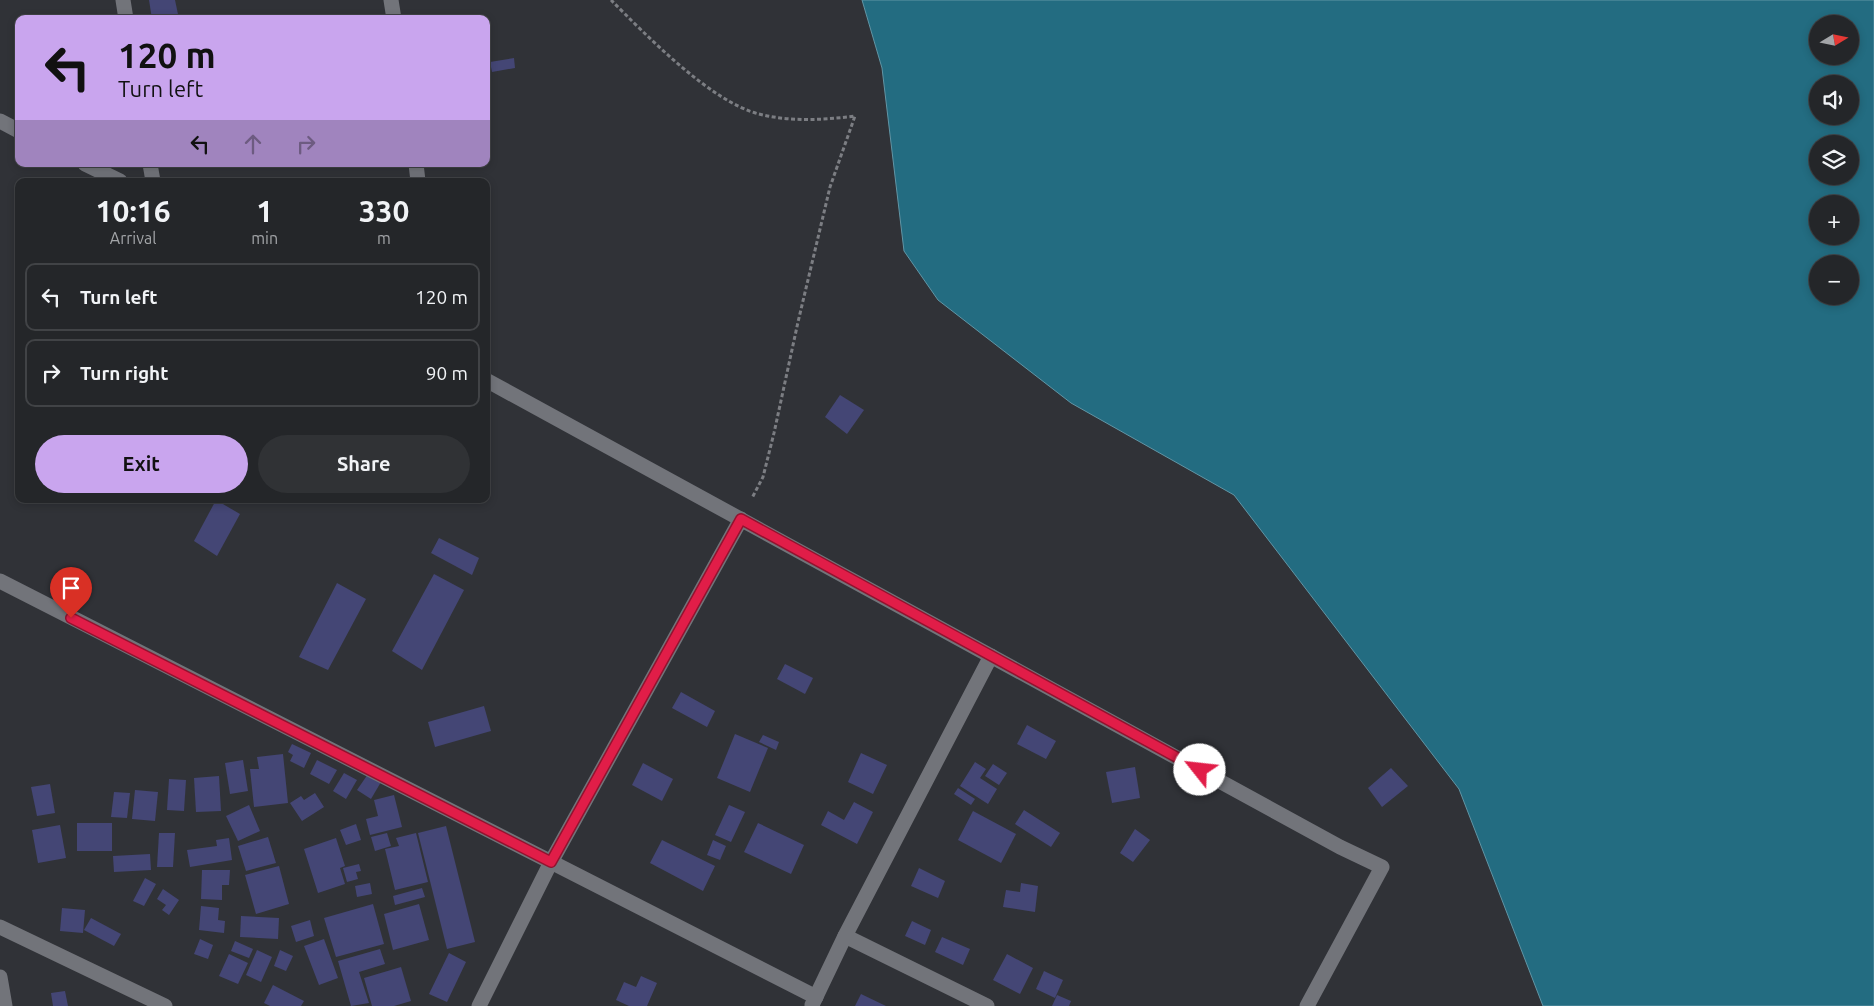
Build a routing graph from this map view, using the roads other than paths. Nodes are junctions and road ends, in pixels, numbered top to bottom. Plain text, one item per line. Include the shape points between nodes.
1 (124, 0) edge
2 (392, 0) edge
3 (126, 15) edge
4 (394, 15) edge
5 (0, 121) edge
6 (15, 129) edge
7 (91, 167) edge
8 (114, 178) edge
9 (490, 382) edge
10 (741, 519) junction
11 (0, 581) edge
12 (991, 656) junction
13 (551, 862) junction
14 (0, 927) edge
15 (845, 936) junction
16 (0, 977) edge
17 (814, 1002) edge
18 (5, 1006) edge
19 (165, 1006) edge
20 (479, 1006) edge
21 (987, 1006) edge
22 (1307, 1006) edge

1 - 3 street
2 - 4 street
5 - 6 street
7 - 8 street
9 - 10 street
10 - 12 street
10 - 13 street
11 - 13 street
12 - 15 street
12 - 22 street via 1382,867
13 - 17 street
13 - 20 street
14 - 19 street
15 - 17 street
15 - 21 street
16 - 18 street

